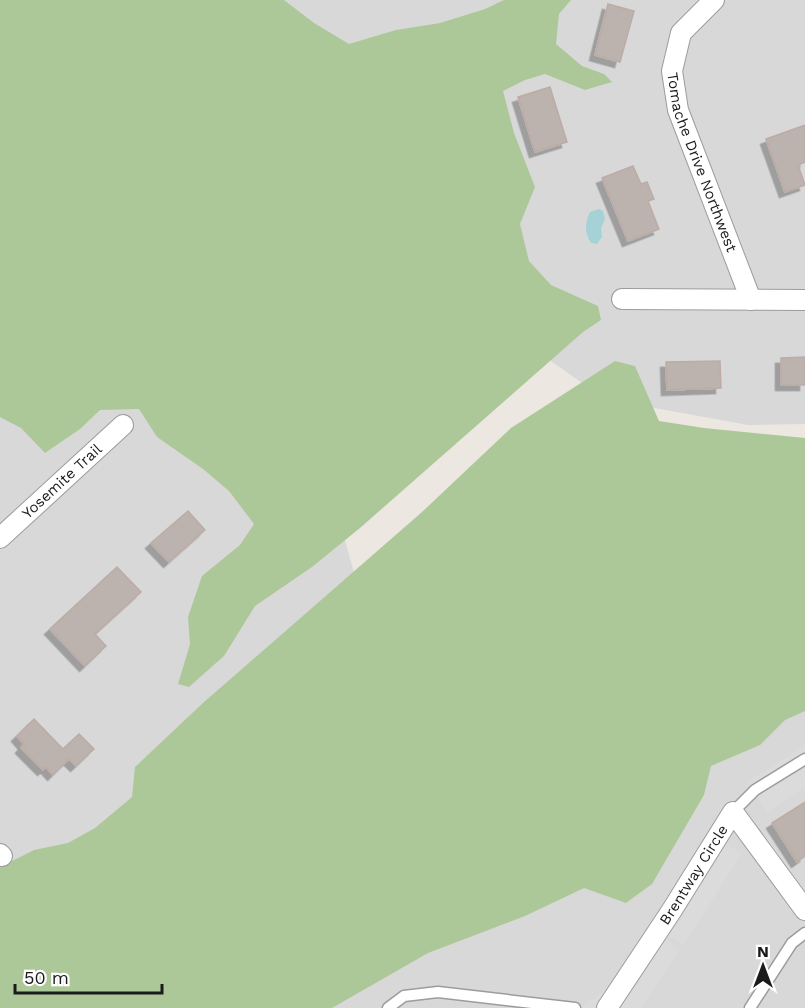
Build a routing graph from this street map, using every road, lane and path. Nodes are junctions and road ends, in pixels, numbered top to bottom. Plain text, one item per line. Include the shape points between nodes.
1 (714, 0) edge
2 (621, 299) dead end
3 (751, 300) junction
4 (805, 300) edge
5 (123, 425) dead end
6 (0, 538) edge
7 (805, 759) edge
8 (733, 812) junction
9 (803, 904) edge
10 (805, 933) edge
11 (388, 1008) edge
12 (575, 1008) edge
13 (607, 1008) edge
14 (750, 1008) edge

1 - 3 street, Tomache Drive Northwest via 681,33 672,71 678,110
2 - 3 street
3 - 4 street
5 - 6 street, Yosemite Trail
7 - 8 lane via 755,790
8 - 9 street, Brentway Circle
8 - 13 street, Brentway Circle
10 - 14 lane via 792,943
11 - 12 lane via 404,996 438,992

